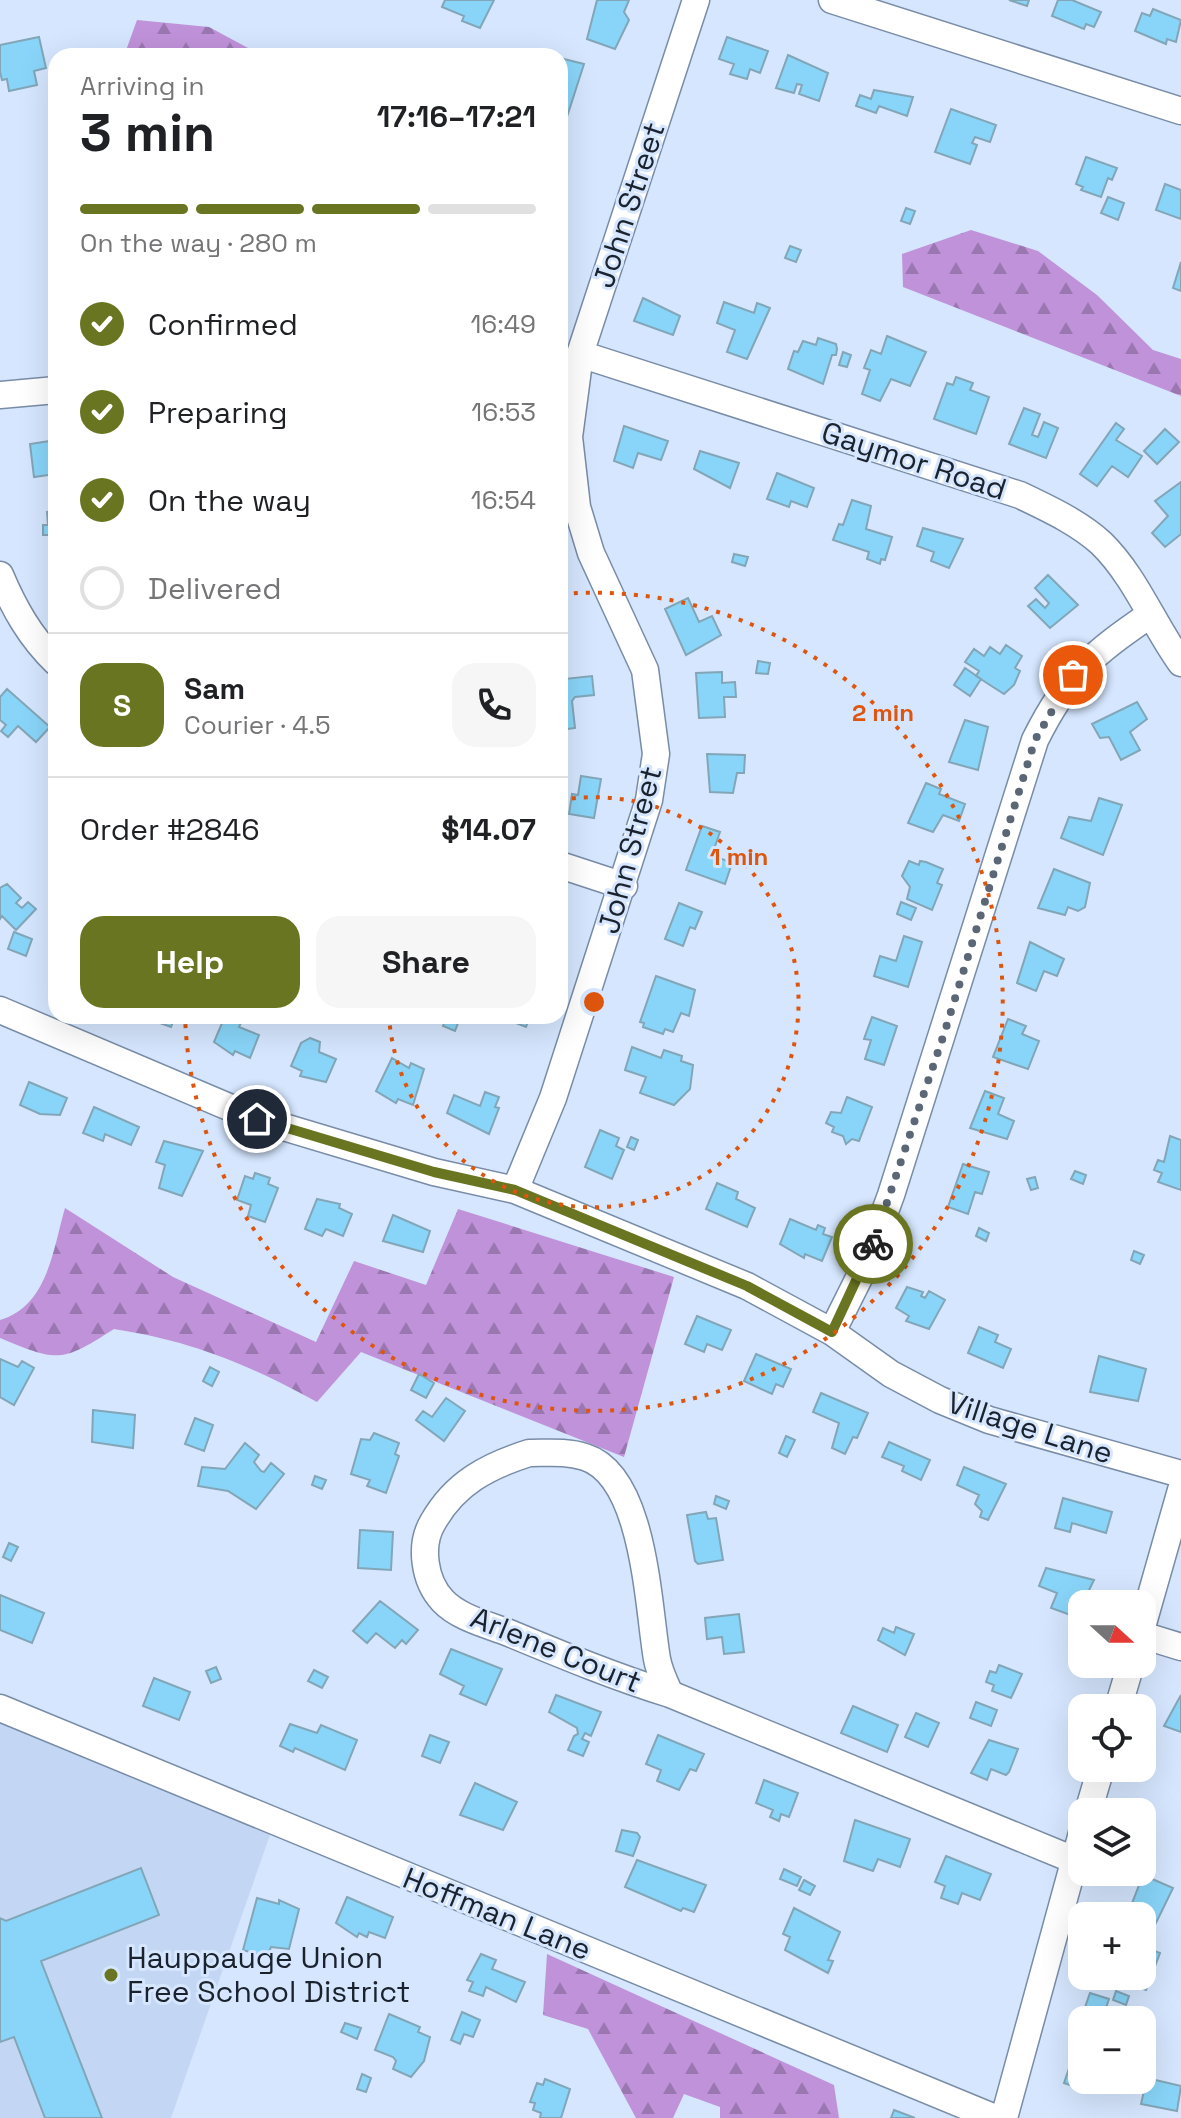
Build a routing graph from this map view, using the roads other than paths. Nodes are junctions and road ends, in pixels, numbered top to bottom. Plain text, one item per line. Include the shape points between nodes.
1 (696, 0) edge
2 (832, 0) edge
3 (1181, 111) edge
4 (580, 354) junction
5 (48, 391) edge
6 (0, 395) edge
7 (569, 509) edge
8 (0, 575) edge
9 (1151, 614) junction
10 (48, 654) edge
11 (1181, 663) edge
12 (568, 868) edge
13 (624, 886) junction
14 (0, 1010) edge
15 (515, 1190) junction
16 (832, 1332) junction
17 (1181, 1474) edge
18 (1181, 1490) edge
19 (1153, 1590) edge
20 (1156, 1639) edge
21 (1181, 1647) edge
22 (670, 1694) junction
23 (0, 1708) edge
24 (1068, 1858) edge
25 (1068, 1882) edge
26 (995, 2118) edge
27 (1004, 2118) edge

1 - 4 street, John Street
2 - 3 street
4 - 7 street, John Street via 569,437
4 - 9 street, Gaymor Road via 1020,495 1100,543
5 - 6 street
7 - 13 street, John Street via 645,670 653,712 656,754 649,800
8 - 10 street via 13,606
9 - 11 street, Gaymor Road
9 - 16 street via 1098,650 1073,675 1035,740 891,1195 864,1268
12 - 13 street
13 - 15 street, John Street via 553,1098
14 - 15 street, Village Lane via 257,1119 434,1172
15 - 16 street, Village Lane via 747,1286
16 - 17 street, Village Lane via 891,1374 989,1420
18 - 19 street
20 - 21 street
22 - 22 street, Arlene Court via 617,1678 444,1602 429,1578 425,1555 427,1531 442,1505 494,1464 529,1453 588,1457 603,1468 623,1490 633,1514 657,1663
22 - 24 street, Arlene Court
23 - 26 street, Hoffman Lane
25 - 27 street

